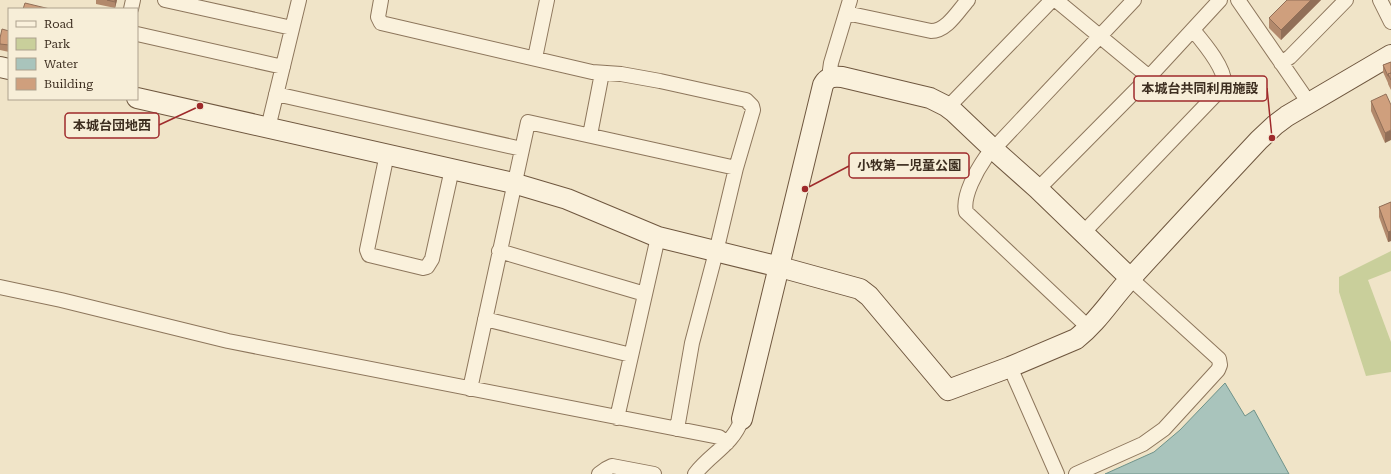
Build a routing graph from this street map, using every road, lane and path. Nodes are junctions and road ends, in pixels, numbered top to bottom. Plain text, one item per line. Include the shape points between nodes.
1 (165, 0) edge
2 (299, 0) edge
3 (381, 0) edge
4 (547, 0) edge
5 (968, 0) edge
6 (1052, 0) edge
7 (1056, 0) edge
8 (1134, 0) edge
9 (1220, 0) edge
10 (1238, 0) edge
11 (1346, 0) edge
12 (1380, 0) edge
13 (848, 6) edge
14 (1391, 22) edge
15 (292, 28) junction
16 (1193, 30) junction
17 (138, 34) edge
18 (1101, 37) junction
19 (1391, 55) edge
20 (535, 58) junction
21 (1281, 63) junction
22 (283, 67) junction
23 (602, 73) junction
24 (832, 77) junction
25 (1149, 77) junction
26 (276, 94) junction
27 (138, 98) edge
28 (1309, 103) junction
29 (949, 108) junction
30 (268, 128) junction
31 (590, 136) junction
32 (522, 149) junction
33 (993, 149) junction
34 (387, 154) junction
35 (736, 168) junction
36 (452, 169) junction
37 (513, 183) junction
38 (1038, 189) junction
39 (1083, 233) junction
40 (658, 237) junction
41 (499, 251) junction
42 (716, 252) junction
43 (780, 267) junction
44 (1130, 278) junction
45 (0, 287) edge
46 (645, 294) junction
47 (485, 319) junction
48 (1089, 328) junction
49 (631, 355) junction
50 (1010, 367) junction
51 (470, 389) junction
52 (617, 418) junction
53 (742, 419) joint
54 (678, 429) junction
55 (727, 443) junction
56 (599, 474) edge
57 (654, 474) edge
58 (696, 474) edge
59 (1057, 474) edge
60 (1076, 474) edge

1 - 15 street
2 - 15 street
3 - 20 street via 378,17 381,24
4 - 20 street
5 - 13 street via 946,25 936,31
6 - 29 street
7 - 18 street
8 - 18 street
9 - 16 street
10 - 21 street
11 - 21 street
12 - 14 street
13 - 24 street via 831,63
15 - 22 street
16 - 25 street
16 - 39 street via 1221,70 1224,86
17 - 22 street
18 - 25 street
18 - 33 street
19 - 28 street
20 - 23 street
21 - 28 street
22 - 26 street
23 - 31 street
23 - 35 street via 621,74 746,100 753,110
24 - 29 street via 842,77 930,98
24 - 43 street via 823,85
25 - 38 street
26 - 30 street
26 - 32 street
27 - 30 street
28 - 44 street via 1275,125 1259,140
29 - 33 street
30 - 34 street
31 - 32 street via 528,122
31 - 35 street
32 - 37 street
33 - 38 street
33 - 48 street via 981,164 965,200 966,212
34 - 36 street
34 - 36 street via 367,250 369,255 423,268 427,267 432,259
35 - 42 street
36 - 37 street
37 - 40 street via 567,199
37 - 41 street
38 - 39 street
39 - 44 street
40 - 42 street
40 - 46 street
41 - 46 street
41 - 47 street
42 - 43 street
42 - 54 street via 692,343
43 - 50 street via 860,289 869,296 948,390
43 - 53 street
44 - 48 street
44 - 60 street via 1219,359 1220,365 1164,429 1143,444
45 - 51 street via 228,341
46 - 49 street
47 - 49 street
47 - 51 street
48 - 50 street via 1076,339
49 - 52 street
50 - 59 street
51 - 52 street
52 - 54 street
53 - 55 street via 739,428
54 - 55 street via 719,437
55 - 58 street
56 - 57 street via 612,466

